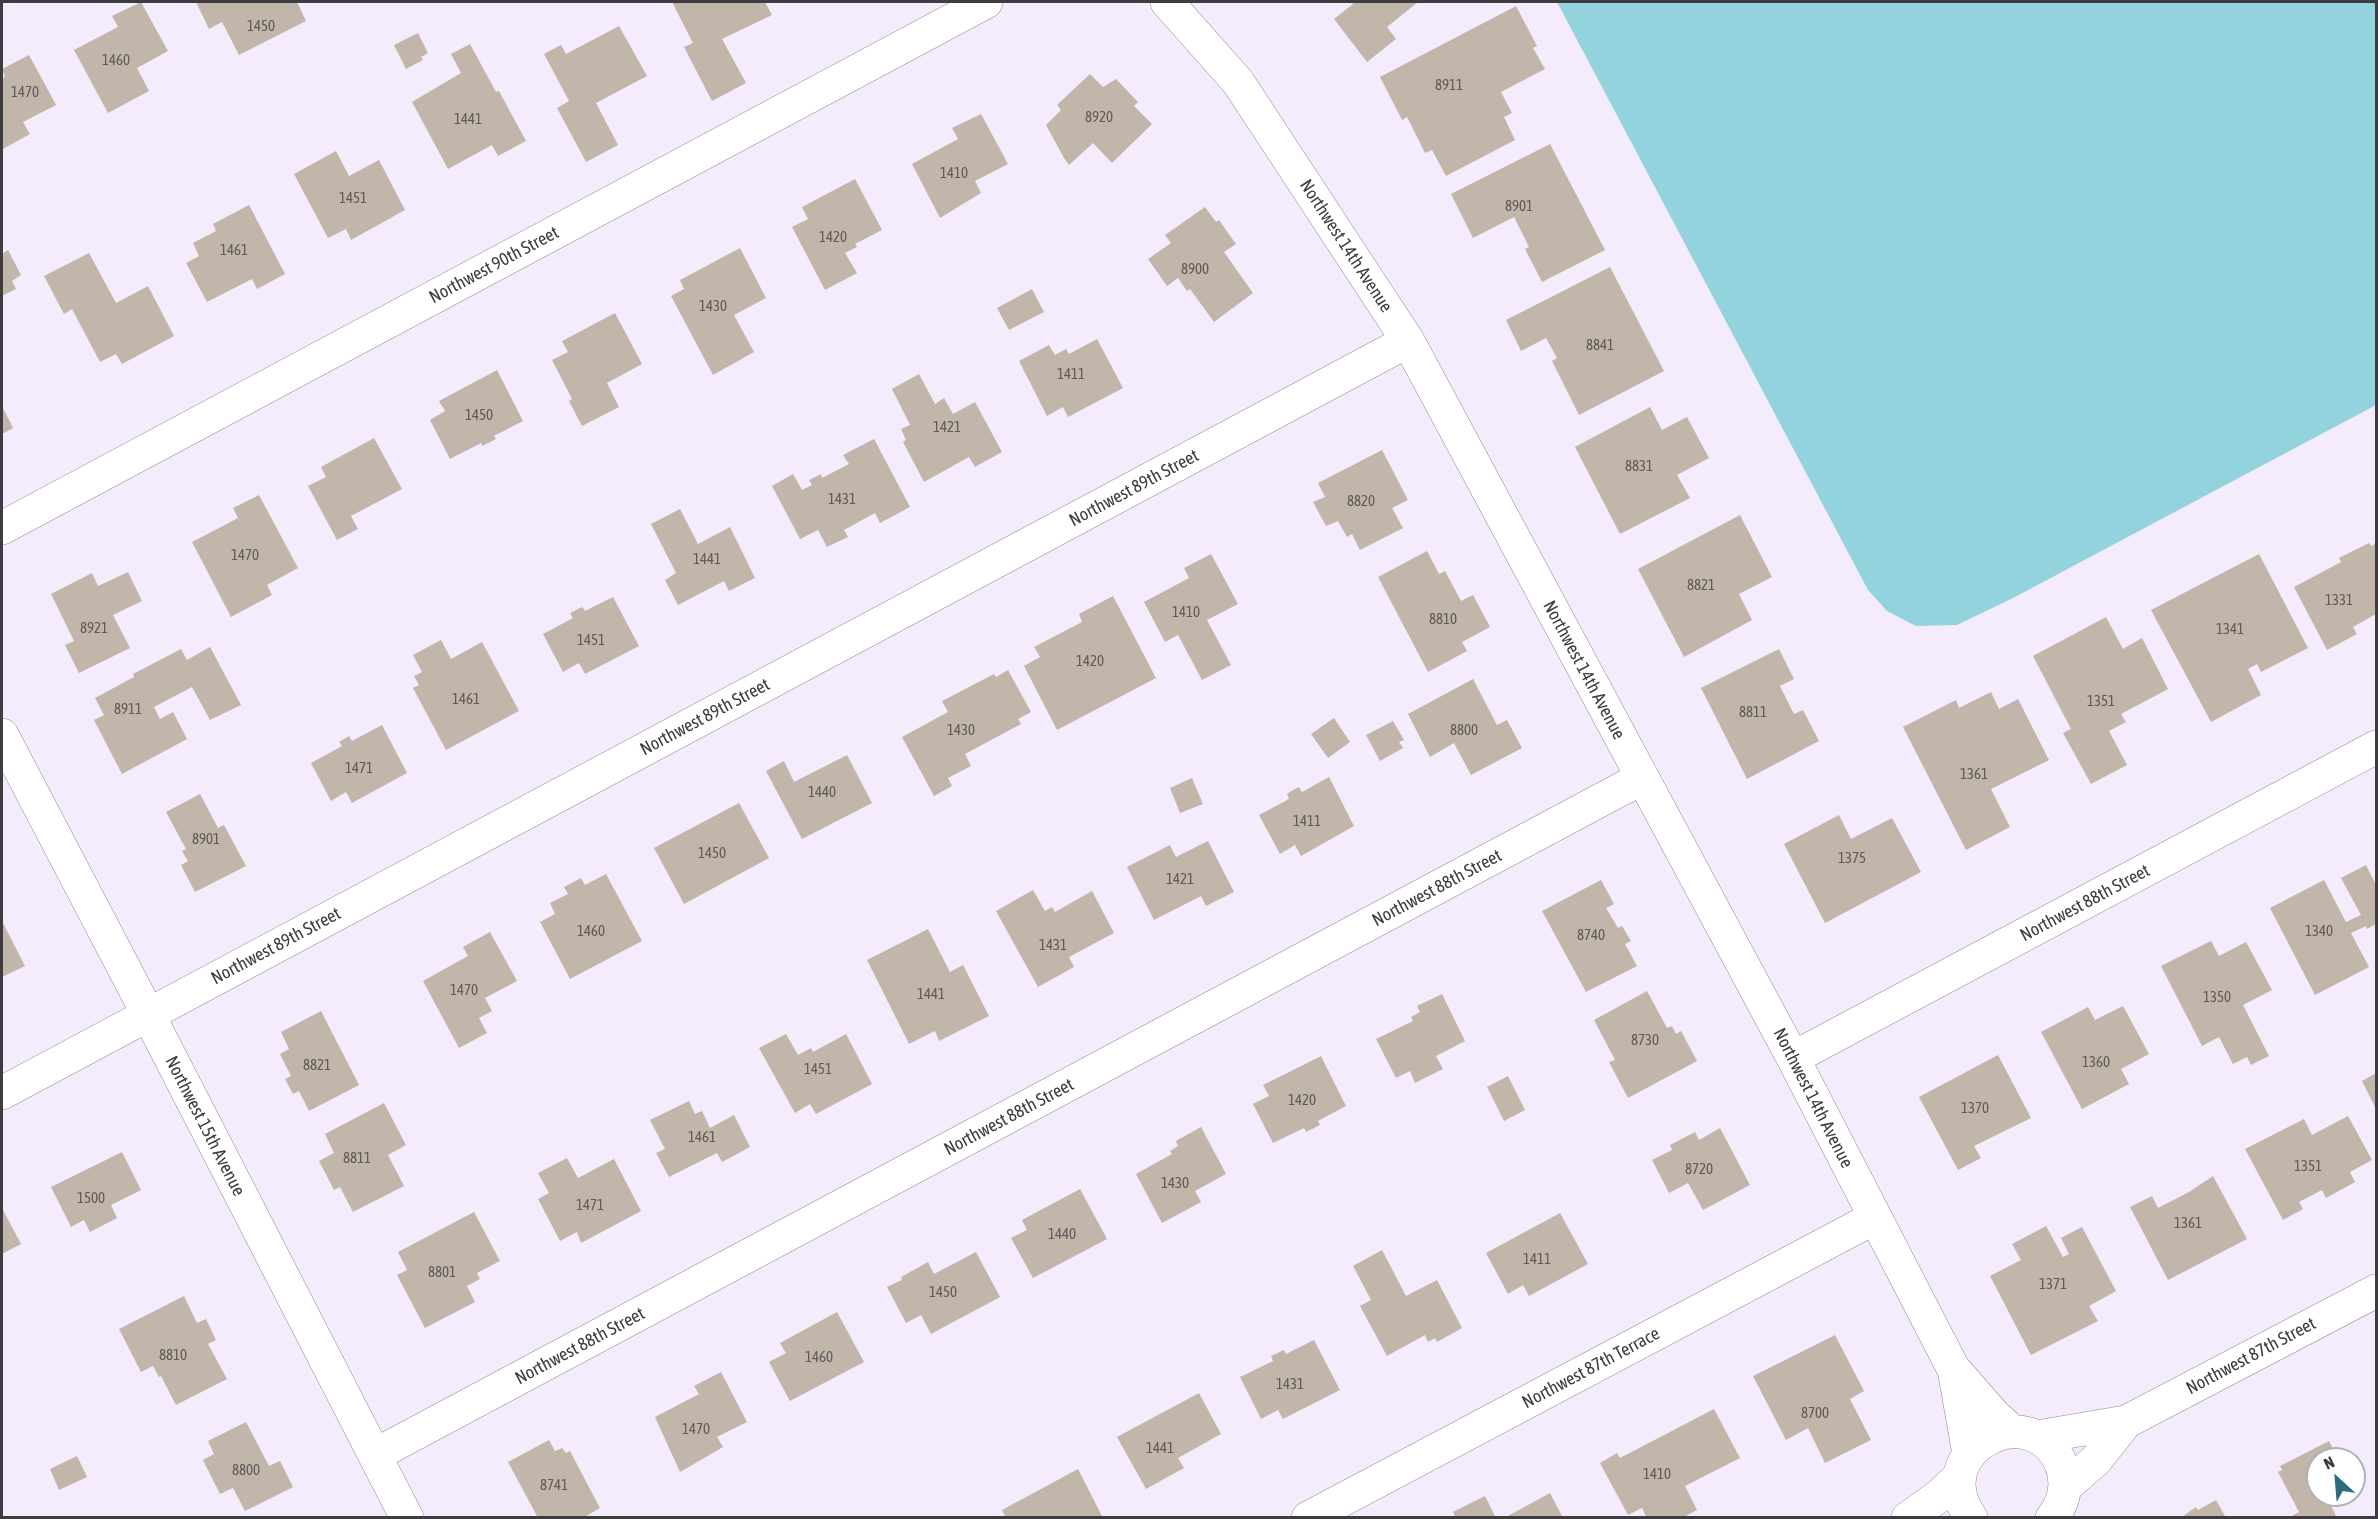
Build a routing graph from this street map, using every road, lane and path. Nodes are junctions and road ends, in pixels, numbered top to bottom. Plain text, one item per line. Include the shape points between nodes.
1 (986, 2) edge
2 (1167, 2) edge
3 (1408, 341) junction
4 (2, 528) edge
5 (2, 735) edge
6 (2376, 747) edge
7 (1642, 778) junction
8 (148, 1014) junction
9 (1793, 1058) junction
10 (2, 1093) edge
11 (1874, 1218) junction
12 (2376, 1291) edge
13 (1953, 1368) junction
14 (2126, 1422) junction
15 (2024, 1434) junction
16 (375, 1455) junction
17 (1964, 1465) junction
18 (2058, 1508) edge
19 (407, 1518) edge
20 (1308, 1518) edge
21 (1908, 1518) edge
22 (1971, 1518) edge

1 - 4 street, Northwest 90th Street
2 - 3 street, Northwest 14th Avenue via 1238,82
3 - 7 street, Northwest 14th Avenue
3 - 8 street, Northwest 89th Street
5 - 8 street, Northwest 15th Avenue
6 - 9 street, Northwest 88th Street
7 - 9 street, Northwest 14th Avenue
7 - 16 street, Northwest 88th Street
8 - 10 street, Northwest 89th Street
8 - 16 street, Northwest 15th Avenue
9 - 11 street, Northwest 14th Avenue
11 - 13 street, Northwest 14th Avenue
11 - 20 street, Northwest 87th Terrace
12 - 14 street, Northwest 87th Street
13 - 15 street, Northwest 14th Avenue via 1995,1416
13 - 17 street, Northwest 14th Avenue
14 - 15 street, Northwest 87th Street
14 - 18 street, Northwest 87th Street
15 - 17 street, Northwest 87th Street via 1995,1434 1980,1442
15 - 18 street, Northwest 14th Avenue via 2049,1446 2058,1458 2064,1472
16 - 19 street, Northwest 15th Avenue
17 - 21 street via 1939,1496
17 - 22 street, Northwest 14th Avenue via 1959,1490

